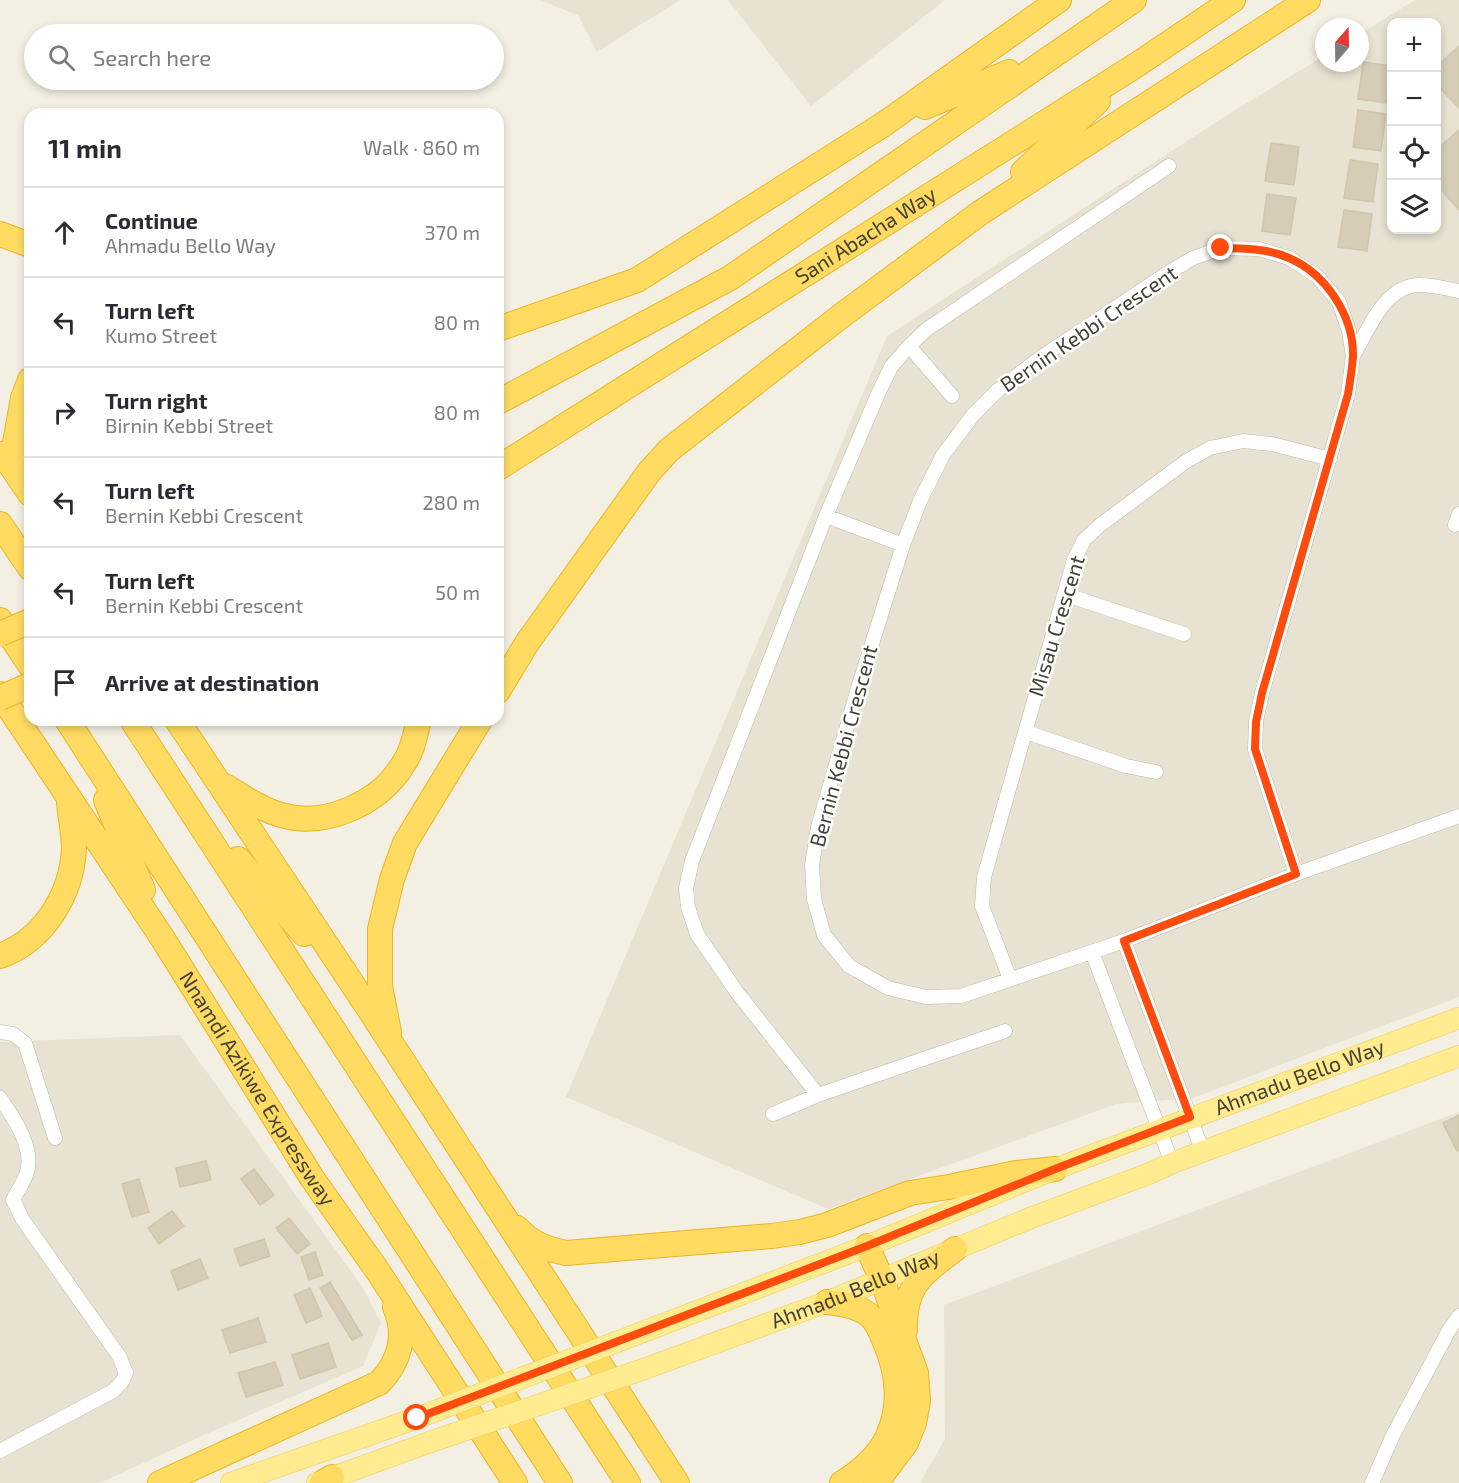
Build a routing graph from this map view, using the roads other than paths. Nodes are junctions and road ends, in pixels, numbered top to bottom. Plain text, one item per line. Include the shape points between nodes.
1 (1059, 0) edge
2 (1134, 0) edge
3 (1233, 0) edge
4 (1308, 0) edge
5 (1055, 53) junction
6 (1138, 64) junction
7 (884, 124) junction
8 (1169, 166) dead end
9 (980, 213) junction
10 (0, 234) edge
11 (24, 243) edge
12 (1459, 291) edge
13 (504, 326) edge
14 (909, 345) junction
15 (1353, 356) junction
16 (24, 394) edge
17 (952, 396) dead end
18 (504, 399) edge
19 (6, 457) edge
20 (1330, 459) junction
21 (504, 464) edge
22 (24, 485) edge
23 (826, 516) junction
24 (0, 524) edge
25 (903, 545) junction
26 (24, 559) edge
27 (1064, 594) junction
28 (0, 620) edge
29 (24, 624) edge
30 (0, 634) edge
31 (1184, 634) dead end
32 (24, 656) edge
33 (504, 682) edge
34 (24, 688) edge
35 (0, 696) edge
36 (71, 726) edge
37 (136, 726) edge
38 (181, 726) edge
39 (418, 726) edge
40 (476, 726) edge
41 (1026, 732) junction
42 (83, 745) junction
43 (1156, 772) dead end
44 (218, 781) junction
45 (68, 796) junction
46 (183, 796) junction
47 (1459, 816) edge
48 (1296, 874) junction
49 (163, 939) junction
50 (1124, 941) junction
51 (1092, 952) junction
52 (0, 956) edge
53 (1010, 979) junction
54 (367, 1006) junction
55 (1459, 1018) edge
56 (1005, 1031) dead end
57 (0, 1032) edge
58 (391, 1043) junction
59 (1459, 1056) edge
60 (818, 1095) junction
61 (0, 1098) edge
62 (773, 1114) dead end
63 (1190, 1117) junction
64 (1158, 1129) junction
65 (55, 1138) dead end
66 (1203, 1152) junction
67 (1172, 1163) junction
68 (1055, 1169) junction
69 (491, 1198) junction
70 (7, 1203) edge
71 (867, 1246) junction
72 (955, 1249) junction
73 (377, 1270) junction
74 (882, 1280) junction
75 (827, 1302) junction
76 (1459, 1316) edge
77 (905, 1342) junction
78 (651, 1442) junction
79 (0, 1451) edge
80 (323, 1481) edge
81 (160, 1483) edge
82 (231, 1483) edge
83 (515, 1483) edge
84 (560, 1483) edge
85 (628, 1483) edge
86 (678, 1483) edge
87 (694, 1483) edge
88 (842, 1483) edge
89 (876, 1483) edge
90 (1372, 1483) edge

1 - 7 highway
2 - 5 highway, Sani Abacha Way
3 - 6 highway, Sani Abacha Way
4 - 9 highway
5 - 7 highway
5 - 18 highway, Sani Abacha Way via 730,278
6 - 9 highway
6 - 21 highway, Sani Abacha Way
7 - 13 highway via 637,280
8 - 14 street
9 - 33 highway via 669,450 649,472
10 - 11 highway
12 - 15 street via 1422,285 1403,287 1389,297
14 - 17 street
14 - 23 street via 891,367
15 - 20 street, Bernin Kebbi Crescent via 1348,394
15 - 25 street, Bernin Kebbi Crescent via 1339,302 1317,276 1289,258 1259,249 1221,248 1194,258 1040,358 998,390 943,455
16 - 19 highway
19 - 22 highway
20 - 27 street, Misau Crescent via 1243,441 1210,448 1185,462 1084,540
20 - 48 street, Bernin Kebbi Crescent via 1256,722 1255,749
23 - 25 street
23 - 60 street via 692,861 686,888 697,934 736,991
24 - 26 highway
25 - 53 street, Bernin Kebbi Crescent via 818,827 812,865 814,898 824,935 849,966 888,988 926,997 961,996
27 - 31 street
27 - 41 street, Misau Crescent
28 - 32 highway
29 - 30 highway, bridge
34 - 35 highway, bridge
35 - 45 highway, Nnamdi Azikiwe Expressway
36 - 42 highway, Nnamdi Azikiwe Expressway
37 - 46 highway
38 - 44 highway
39 - 44 highway via 404,765 380,791 360,805 329,816 283,816 259,807
40 - 58 highway via 405,843 392,879 380,929 380,986
41 - 43 street via 1126,766
41 - 53 street, Misau Crescent via 982,896 982,906
42 - 49 highway
42 - 84 highway, Nnamdi Azikiwe Expressway
44 - 54 highway
45 - 49 highway, Nnamdi Azikiwe Expressway
45 - 52 highway via 74,847 62,898 47,922 15,950
46 - 54 highway
46 - 85 highway
47 - 48 street, Bernin Kebbi Crescent
48 - 50 street, Bernin Kebbi Crescent
49 - 73 highway, Nnamdi Azikiwe Expressway via 312,1179
50 - 51 street, Bernin Kebbi Crescent
50 - 63 street
51 - 53 street, Bernin Kebbi Crescent
51 - 64 street
54 - 58 highway
55 - 63 main road, Ahmadu Bello Way
56 - 60 street
57 - 65 street via 13,1034 25,1043
58 - 69 highway
59 - 66 main road, Ahmadu Bello Way
60 - 62 street
61 - 70 street via 30,1156 27,1174
63 - 64 main road, Ahmadu Bello Way
63 - 66 street
64 - 67 street
64 - 68 main road, Ahmadu Bello Way
66 - 67 main road, Ahmadu Bello Way
67 - 72 main road, Ahmadu Bello Way
68 - 69 highway via 910,1193 800,1232 566,1253 533,1242
68 - 71 main road, Ahmadu Bello Way
69 - 78 highway
70 - 79 street via 119,1356 126,1373 112,1391
71 - 74 highway
71 - 82 main road, Ahmadu Bello Way, bridge via 417,1418
72 - 74 main road, Ahmadu Bello Way
72 - 77 highway via 913,1286 907,1301
73 - 81 highway via 401,1322 398,1357 390,1372 368,1389
73 - 83 highway, Nnamdi Azikiwe Expressway
74 - 75 main road, Ahmadu Bello Way
74 - 77 highway
75 - 80 main road, Ahmadu Bello Way, bridge
75 - 88 highway via 871,1316 891,1354 897,1379 896,1410 887,1438 870,1462
76 - 90 street via 1393,1435
77 - 89 highway via 916,1373 918,1401 914,1423 906,1443
78 - 86 highway
78 - 87 highway

